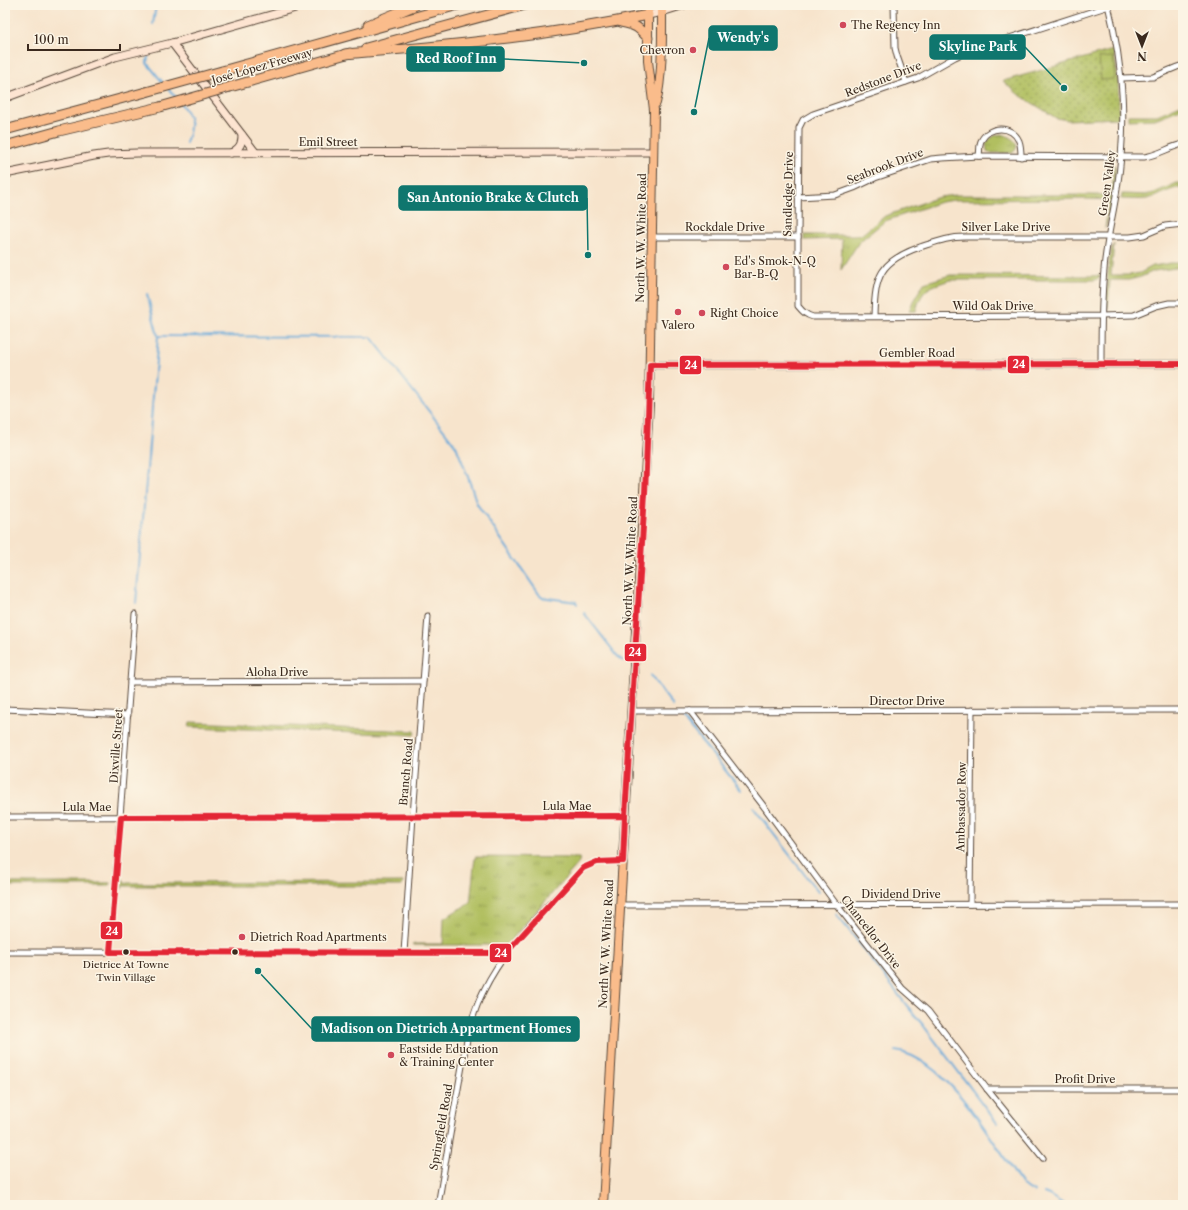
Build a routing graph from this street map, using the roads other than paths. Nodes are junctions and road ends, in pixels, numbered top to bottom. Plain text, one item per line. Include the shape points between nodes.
1 (306, 5) edge
2 (416, 5) edge
3 (458, 5) edge
4 (525, 5) edge
5 (648, 5) edge
6 (684, 5) edge
7 (894, 5) edge
8 (1108, 6) edge
9 (662, 9) edge
10 (648, 15) junction
11 (616, 22) junction
12 (344, 36) junction
13 (648, 38) junction
14 (172, 43) junction
15 (345, 54) junction
16 (1183, 65) edge
17 (1122, 78) junction
18 (906, 82) junction
19 (5, 98) edge
20 (654, 110) junction
21 (801, 124) joint
22 (5, 130) edge
23 (242, 134) junction
24 (1183, 144) edge
25 (5, 146) edge
26 (654, 152) junction
27 (231, 154) junction
28 (256, 154) junction
29 (979, 156) junction
30 (1021, 157) junction
31 (1121, 157) junction
32 (5, 174) edge
33 (798, 197) junction
34 (1183, 224) edge
35 (652, 237) junction
36 (798, 237) junction
37 (1109, 237) junction
38 (1183, 303) edge
39 (802, 312) joint
40 (874, 316) junction
41 (1101, 316) junction
42 (1101, 364) junction
43 (1183, 364) edge
44 (650, 365) junction
45 (136, 614) dead end
46 (428, 616) dead end
47 (423, 681) junction
48 (130, 682) junction
49 (5, 708) edge
50 (972, 710) junction
51 (1183, 710) edge
52 (631, 711) junction
53 (690, 711) junction
54 (128, 714) junction
55 (412, 816) junction
56 (626, 816) junction
57 (5, 817) edge
58 (120, 817) junction
59 (623, 861) junction
60 (620, 904) junction
61 (836, 904) junction
62 (970, 904) junction
63 (1183, 904) edge
64 (5, 952) edge
65 (110, 952) junction
66 (404, 953) junction
67 (506, 953) junction
68 (987, 1089) junction
69 (1183, 1089) edge
70 (1043, 1158) dead end
71 (438, 1205) edge
72 (603, 1205) edge

1 - 14 main road
2 - 12 highway
3 - 12 highway, José López Freeway
4 - 15 highway, José López Freeway
5 - 10 main road, North W. W. White Road
6 - 9 main road
7 - 18 street via 896,56
8 - 17 street, Green Valley
8 - 18 street, Redstone Drive via 966,52
9 - 10 main road
9 - 20 main road, North W. W. White Road via 659,83
10 - 11 highway
10 - 13 main road, North W. W. White Road
11 - 13 highway via 638,27
11 - 15 highway via 502,39
12 - 22 highway, José López Freeway, bridge
13 - 20 main road, North W. W. White Road
14 - 19 main road via 115,57
14 - 23 main road
15 - 25 highway, José López Freeway, bridge via 160,107
16 - 17 street via 1154,77
17 - 31 street, Green Valley
18 - 21 street, Redstone Drive via 813,114
20 - 26 main road, North W. W. White Road
21 - 33 street, Sandledge Drive
23 - 27 main road via 240,147
23 - 28 main road
24 - 31 street, Seabrook Drive via 1151,156
26 - 28 main road, Emil Street
26 - 35 main road, North W. W. White Road
27 - 28 main road, Emil Street
27 - 32 main road, Emil Street via 108,154
29 - 30 street, Seabrook Drive
29 - 30 street via 984,136 1000,129 1009,131 1018,139
29 - 33 street, Seabrook Drive via 930,160 875,178 835,195
30 - 31 street, Seabrook Drive
31 - 37 street, Green Valley
33 - 36 street, Sandledge Drive
34 - 37 street, Silver Lake Drive via 1165,226 1138,236
35 - 36 street, Rockdale Drive
35 - 44 main road, North W. W. White Road
36 - 39 street, Sandledge Drive via 798,306
37 - 40 street, Silver Lake Drive via 953,237 936,241 906,252 891,260 886,266 875,290
37 - 41 street, Green Valley
38 - 41 street, Wild Oak Drive via 1156,306 1134,315
39 - 40 street, Wild Oak Drive via 813,317
40 - 41 street, Wild Oak Drive
41 - 42 street, Green Valley
42 - 43 main road, Gembler Road
42 - 44 main road, Gembler Road
44 - 52 main road, North W. W. White Road
45 - 48 street, Dixville Street
46 - 47 street, Branch Road
47 - 48 street, Aloha Drive
47 - 55 street, Branch Road
48 - 54 street, Dixville Street
49 - 54 street
50 - 51 street, Director Drive
50 - 53 street, Director Drive
50 - 62 street, Ambassador Row
52 - 53 street, Director Drive
52 - 56 main road, North W. W. White Road
53 - 61 street, Chancellor Drive
54 - 58 street, Dixville Street
55 - 56 street, Lula Mae
55 - 58 street, Lula Mae
55 - 66 street, Branch Road
56 - 59 main road, North W. W. White Road
57 - 58 street, Lula Mae
58 - 65 street, Dixville Street
59 - 60 main road, North W. W. White Road
59 - 67 street, Springfield Road via 599,862 583,868
60 - 61 street, Dividend Drive
60 - 72 main road, North W. W. White Road
61 - 62 street, Dividend Drive
61 - 68 street, Chancellor Drive via 902,988 928,1011
62 - 63 street, Dividend Drive
64 - 65 street
65 - 66 street
66 - 67 street
67 - 71 street, Springfield Road via 482,993 472,1020
68 - 69 street, Profit Drive
68 - 70 street, Chancellor Drive

